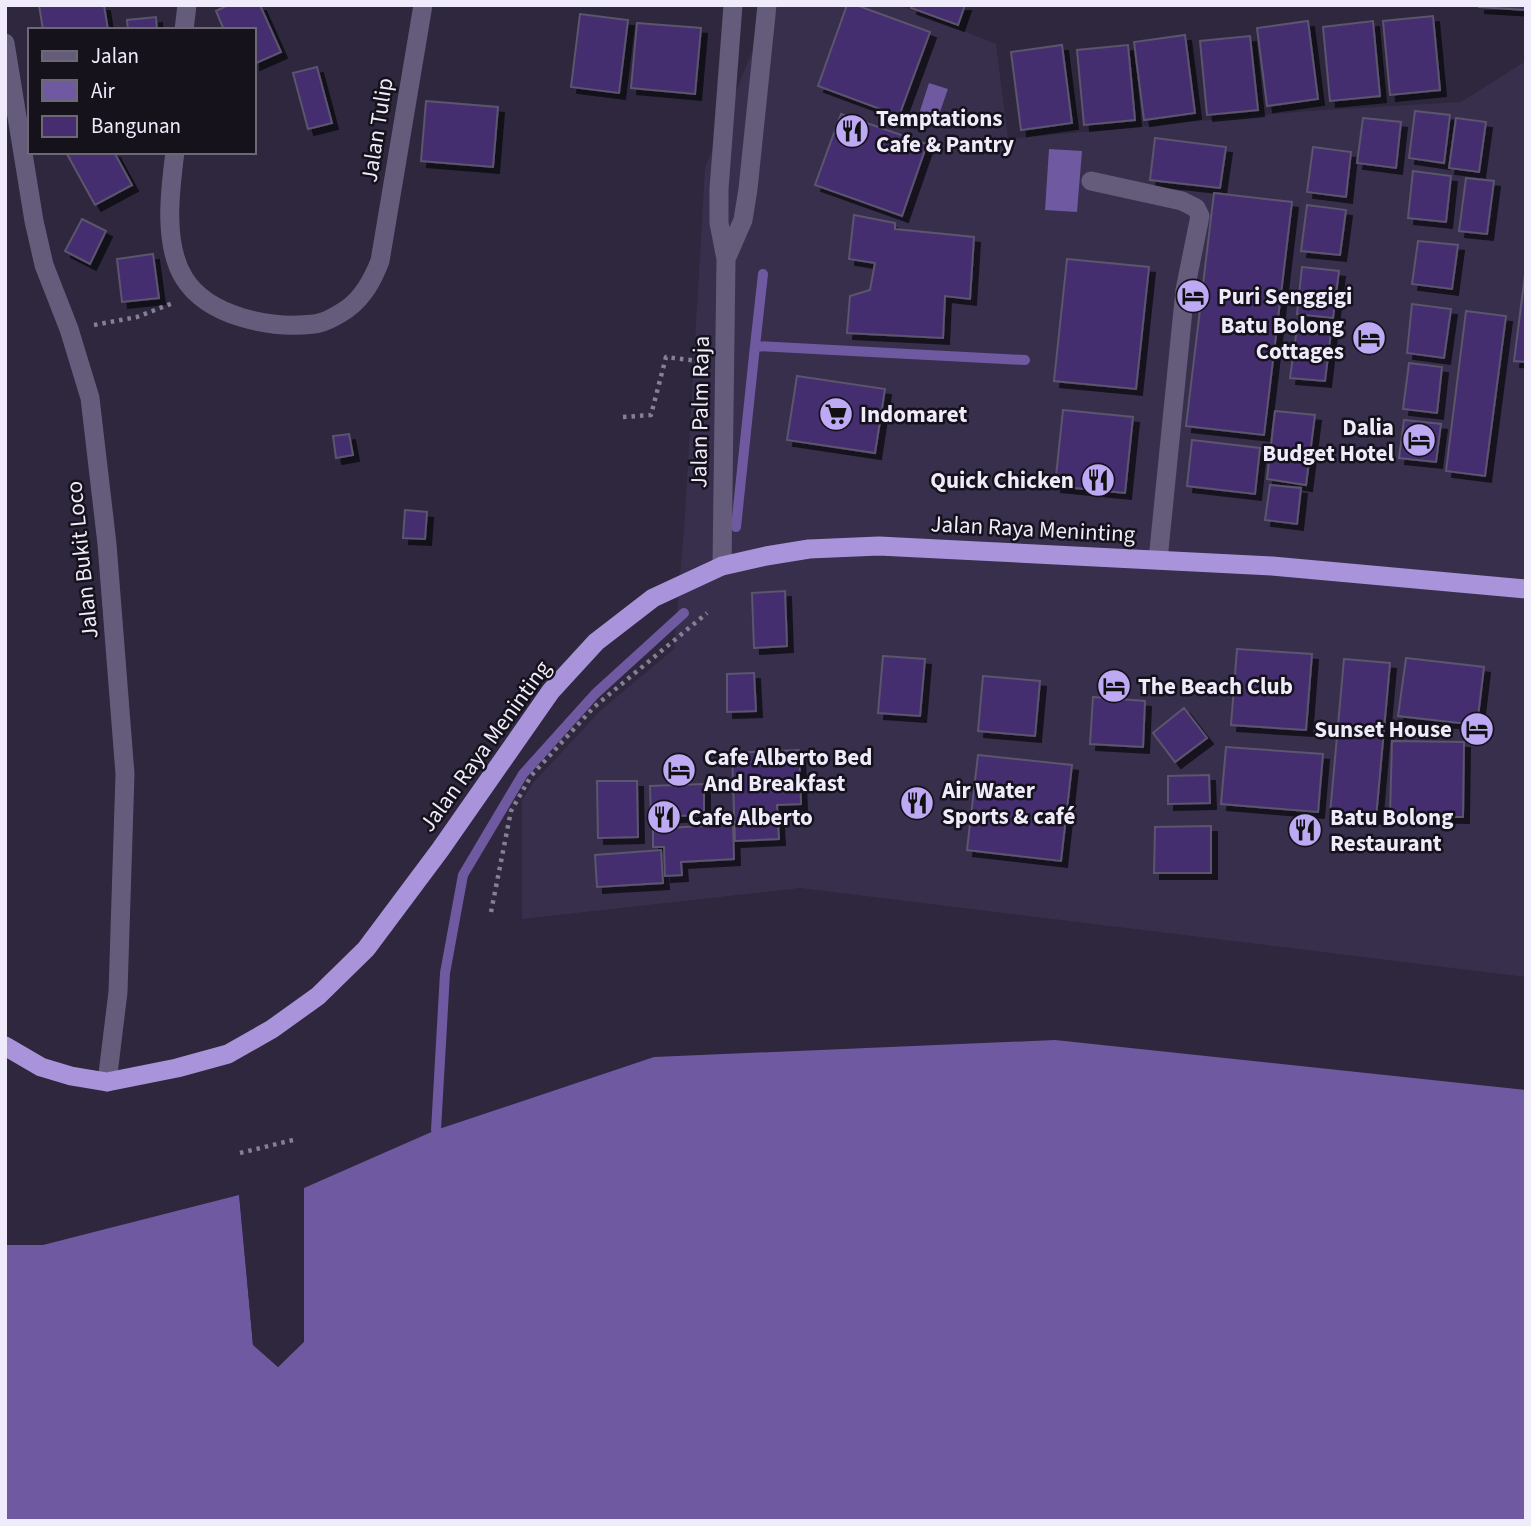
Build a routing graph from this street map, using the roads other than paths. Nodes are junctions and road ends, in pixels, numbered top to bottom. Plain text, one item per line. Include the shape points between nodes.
1 (187, 5) edge
2 (423, 5) edge
3 (733, 5) edge
4 (767, 5) edge
5 (184, 28) edge
6 (5, 43) edge
7 (174, 154) edge
8 (1091, 181) dead end
9 (726, 259) junction
10 (1158, 560) junction
11 (722, 566) junction
12 (1526, 589) edge
13 (5, 1046) edge
14 (107, 1082) junction

1 - 5 street
2 - 7 street, Jalan Tulip via 380,261 350,307 316,324 276,324 223,309 196,294 177,263 172,235 169,203
3 - 9 street, Jalan Palm Raja via 719,189
4 - 9 street, Jalan Palm Raja via 748,189 743,219
6 - 14 street, Jalan Bukit Loco via 44,265 90,398 107,544 125,774 118,992
8 - 10 street via 1182,201 1196,208 1200,216 1185,290
9 - 11 street, Jalan Palm Raja
10 - 11 highway, Jalan Raya Meninting via 879,546 809,549
10 - 12 highway, Jalan Raya Meninting
11 - 14 highway, Jalan Raya Meninting via 653,598 596,642 551,691 366,949 318,996 228,1054
13 - 14 highway, Jalan Raya Meninting via 41,1067

